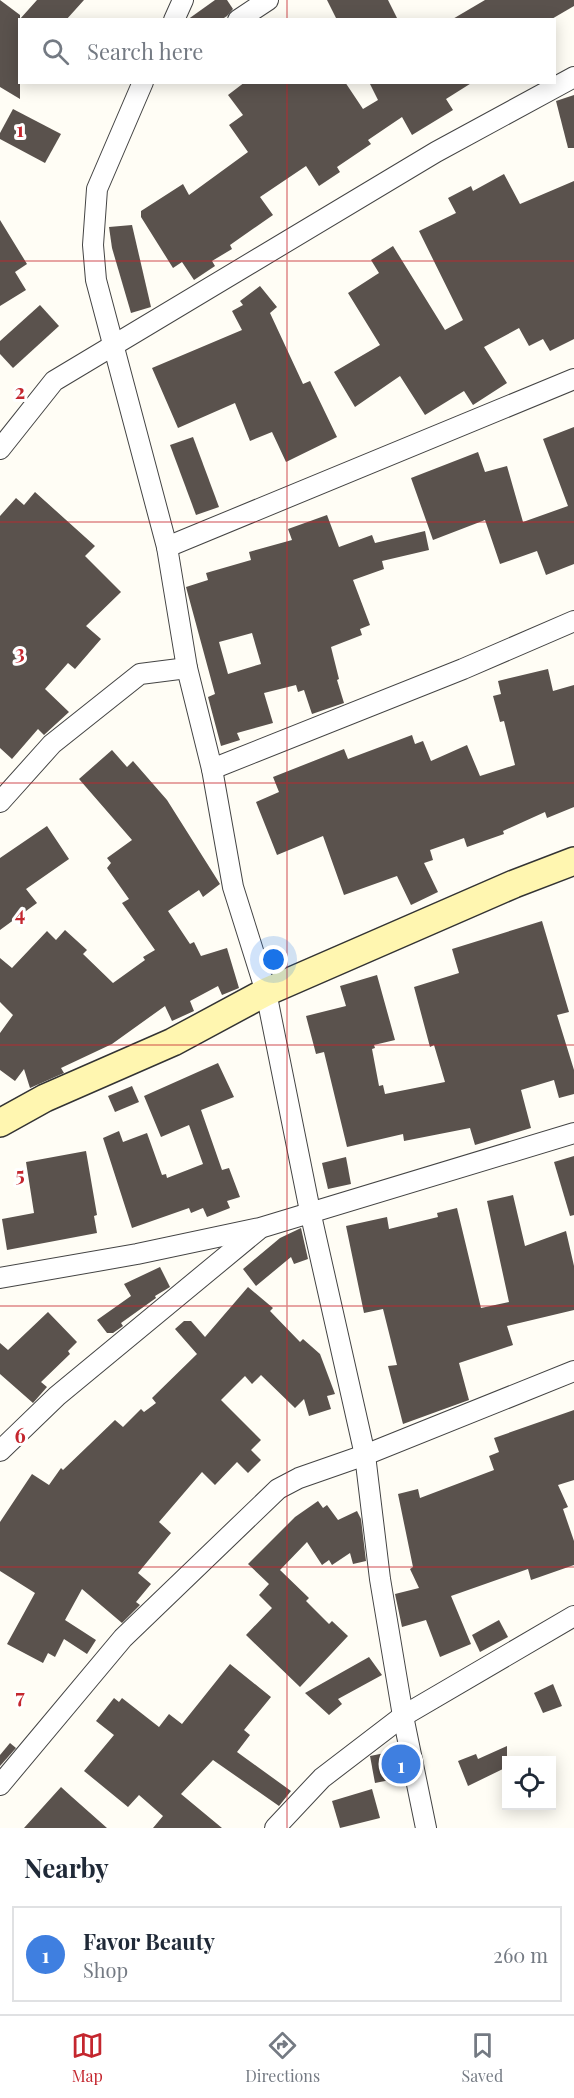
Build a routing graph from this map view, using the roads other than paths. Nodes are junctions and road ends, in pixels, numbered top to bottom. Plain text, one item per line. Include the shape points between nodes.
1 (183, 0) edge
2 (268, 0) edge
3 (175, 18) edge
4 (241, 18) edge
5 (574, 77) edge
6 (143, 84) edge
7 (115, 345) junction
8 (574, 379) edge
9 (0, 449) edge
10 (167, 547) junction
11 (574, 621) edge
12 (187, 668) junction
13 (212, 769) junction
14 (0, 802) edge
15 (574, 861) edge
16 (266, 992) junction
17 (0, 1123) edge
18 (574, 1133) edge
19 (310, 1211) junction
20 (260, 1228) junction
21 (0, 1278) edge
22 (574, 1371) edge
23 (0, 1451) edge
24 (365, 1455) junction
25 (574, 1616) edge
26 (403, 1716) junction
27 (0, 1785) edge
28 (275, 1828) edge
29 (426, 1828) edge

1 - 3 street
2 - 4 street
5 - 7 street via 436,152
6 - 7 street via 97,189 93,245 96,280
7 - 9 street via 54,381
7 - 10 street
8 - 10 street
10 - 12 street
11 - 13 street
12 - 13 street
12 - 14 street via 140,674 52,744
13 - 16 street via 233,887
15 - 16 street
16 - 17 street via 173,1042 45,1098
16 - 19 street
18 - 19 street
19 - 20 street
19 - 24 street
20 - 21 street
20 - 23 street via 57,1396
22 - 24 street
24 - 26 street via 380,1579
24 - 27 street via 299,1478 278,1489 252,1512 123,1638
25 - 26 street
26 - 28 street via 322,1779
26 - 29 street

